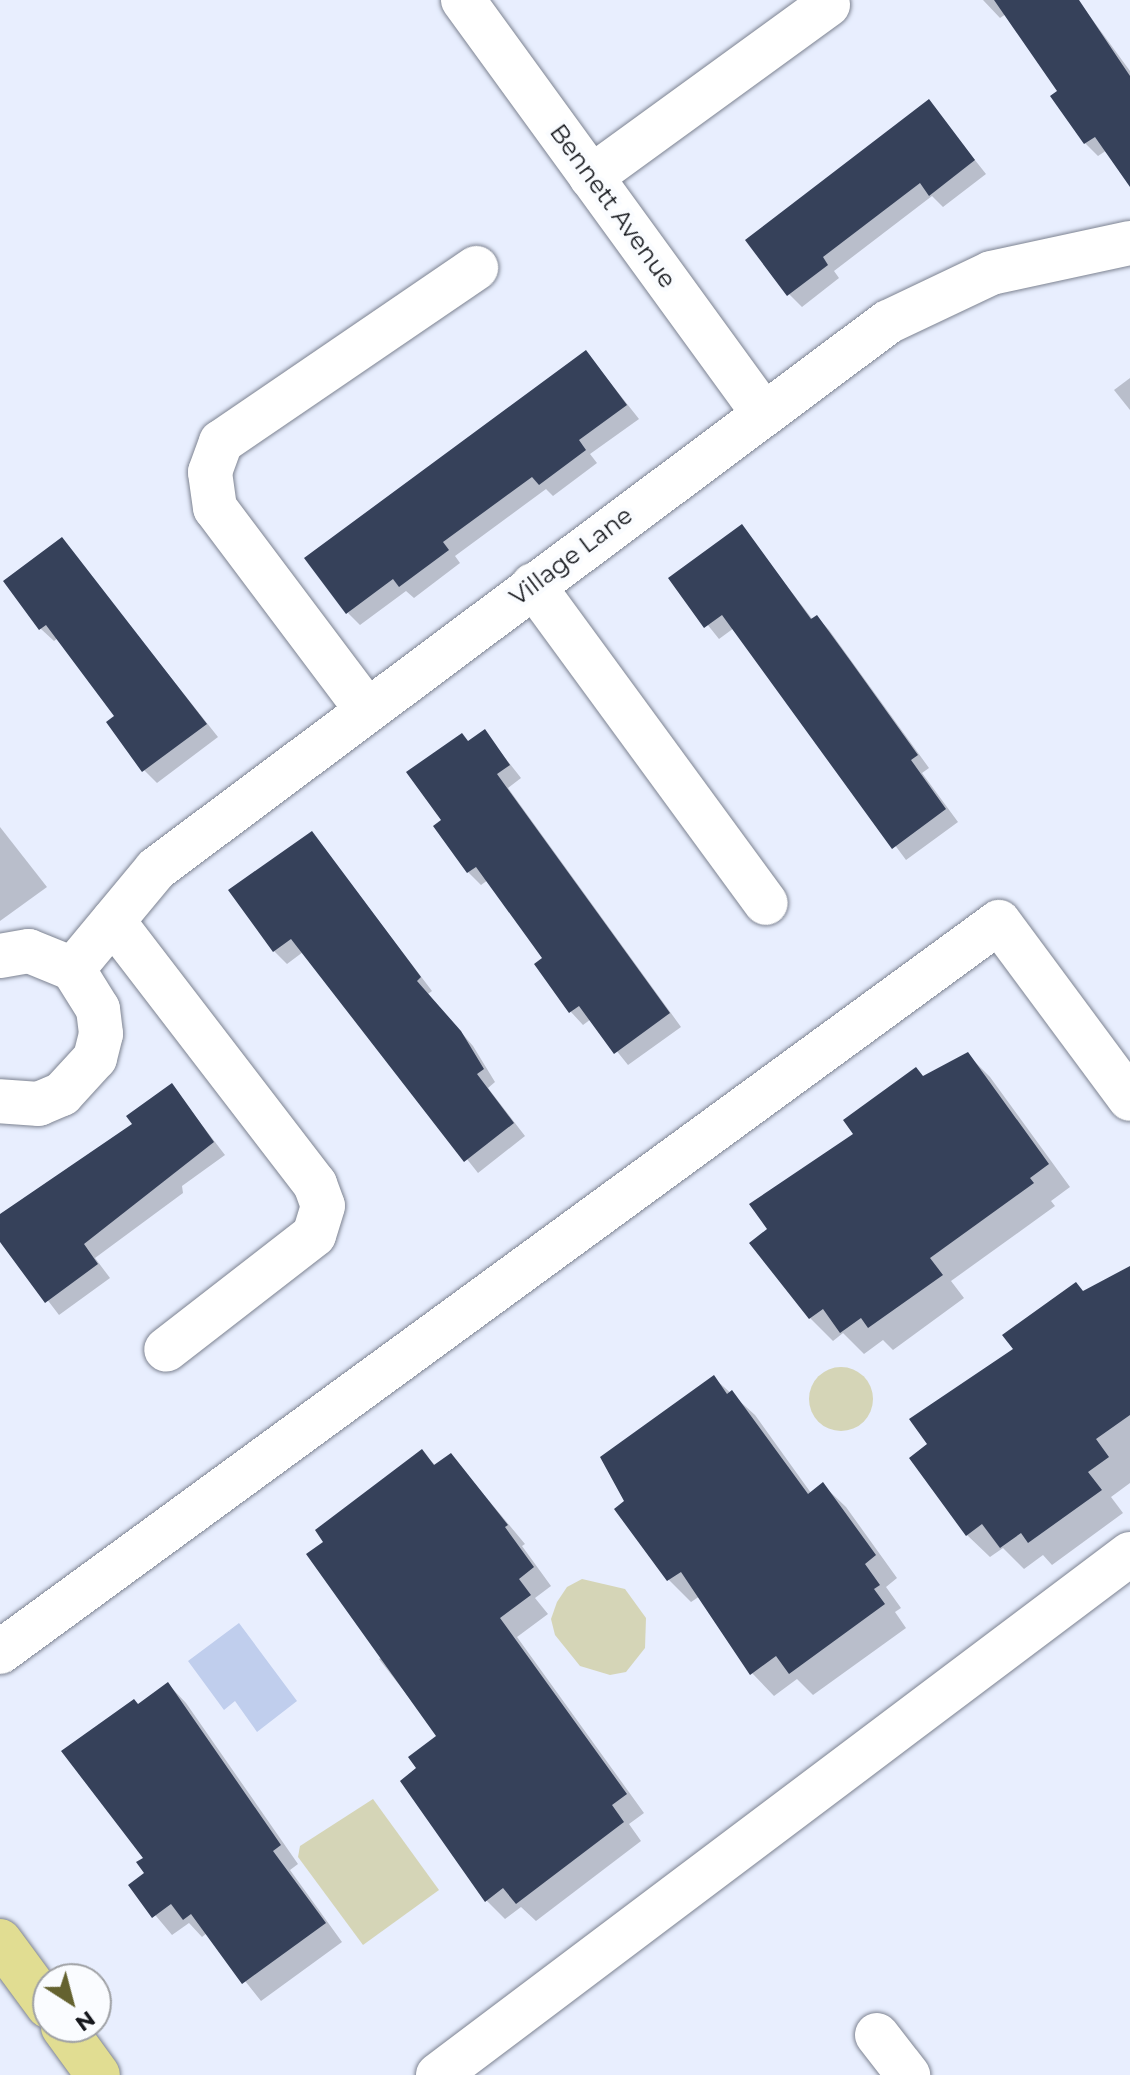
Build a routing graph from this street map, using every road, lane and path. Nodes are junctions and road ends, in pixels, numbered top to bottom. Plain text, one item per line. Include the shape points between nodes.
1 (463, 0) edge
2 (828, 5) dead end
3 (591, 177) junction
4 (1130, 243) edge
5 (476, 268) dead end
6 (763, 413) junction
7 (533, 585) junction
8 (366, 709) junction
9 (766, 903) dead end
10 (113, 921) junction
11 (0, 956) edge
12 (73, 969) junction
13 (1130, 1099) edge
14 (0, 1101) edge
15 (166, 1350) dead end
16 (1130, 1554) edge
17 (0, 1652) edge
18 (0, 1941) edge
19 (32, 1984) edge
20 (877, 2035) dead end
21 (75, 2043) edge
22 (98, 2075) edge
23 (438, 2075) edge
24 (908, 2075) edge

1 - 3 street, Bennett Avenue
2 - 3 street
3 - 6 street, Bennett Avenue
4 - 6 street, Village Lane via 991,273 888,322
5 - 8 street via 221,442 210,472 215,508
6 - 7 street, Village Lane
7 - 8 street, Village Lane
7 - 9 street
8 - 10 street, Village Lane via 156,869
10 - 12 street, Village Lane
10 - 15 street via 306,1172 323,1206 314,1235
11 - 12 street via 29,951
12 - 14 street via 98,1009 101,1034 95,1058 62,1094 39,1104
13 - 17 street via 999,922
16 - 23 street
18 - 19 main road
20 - 24 street
21 - 22 main road

